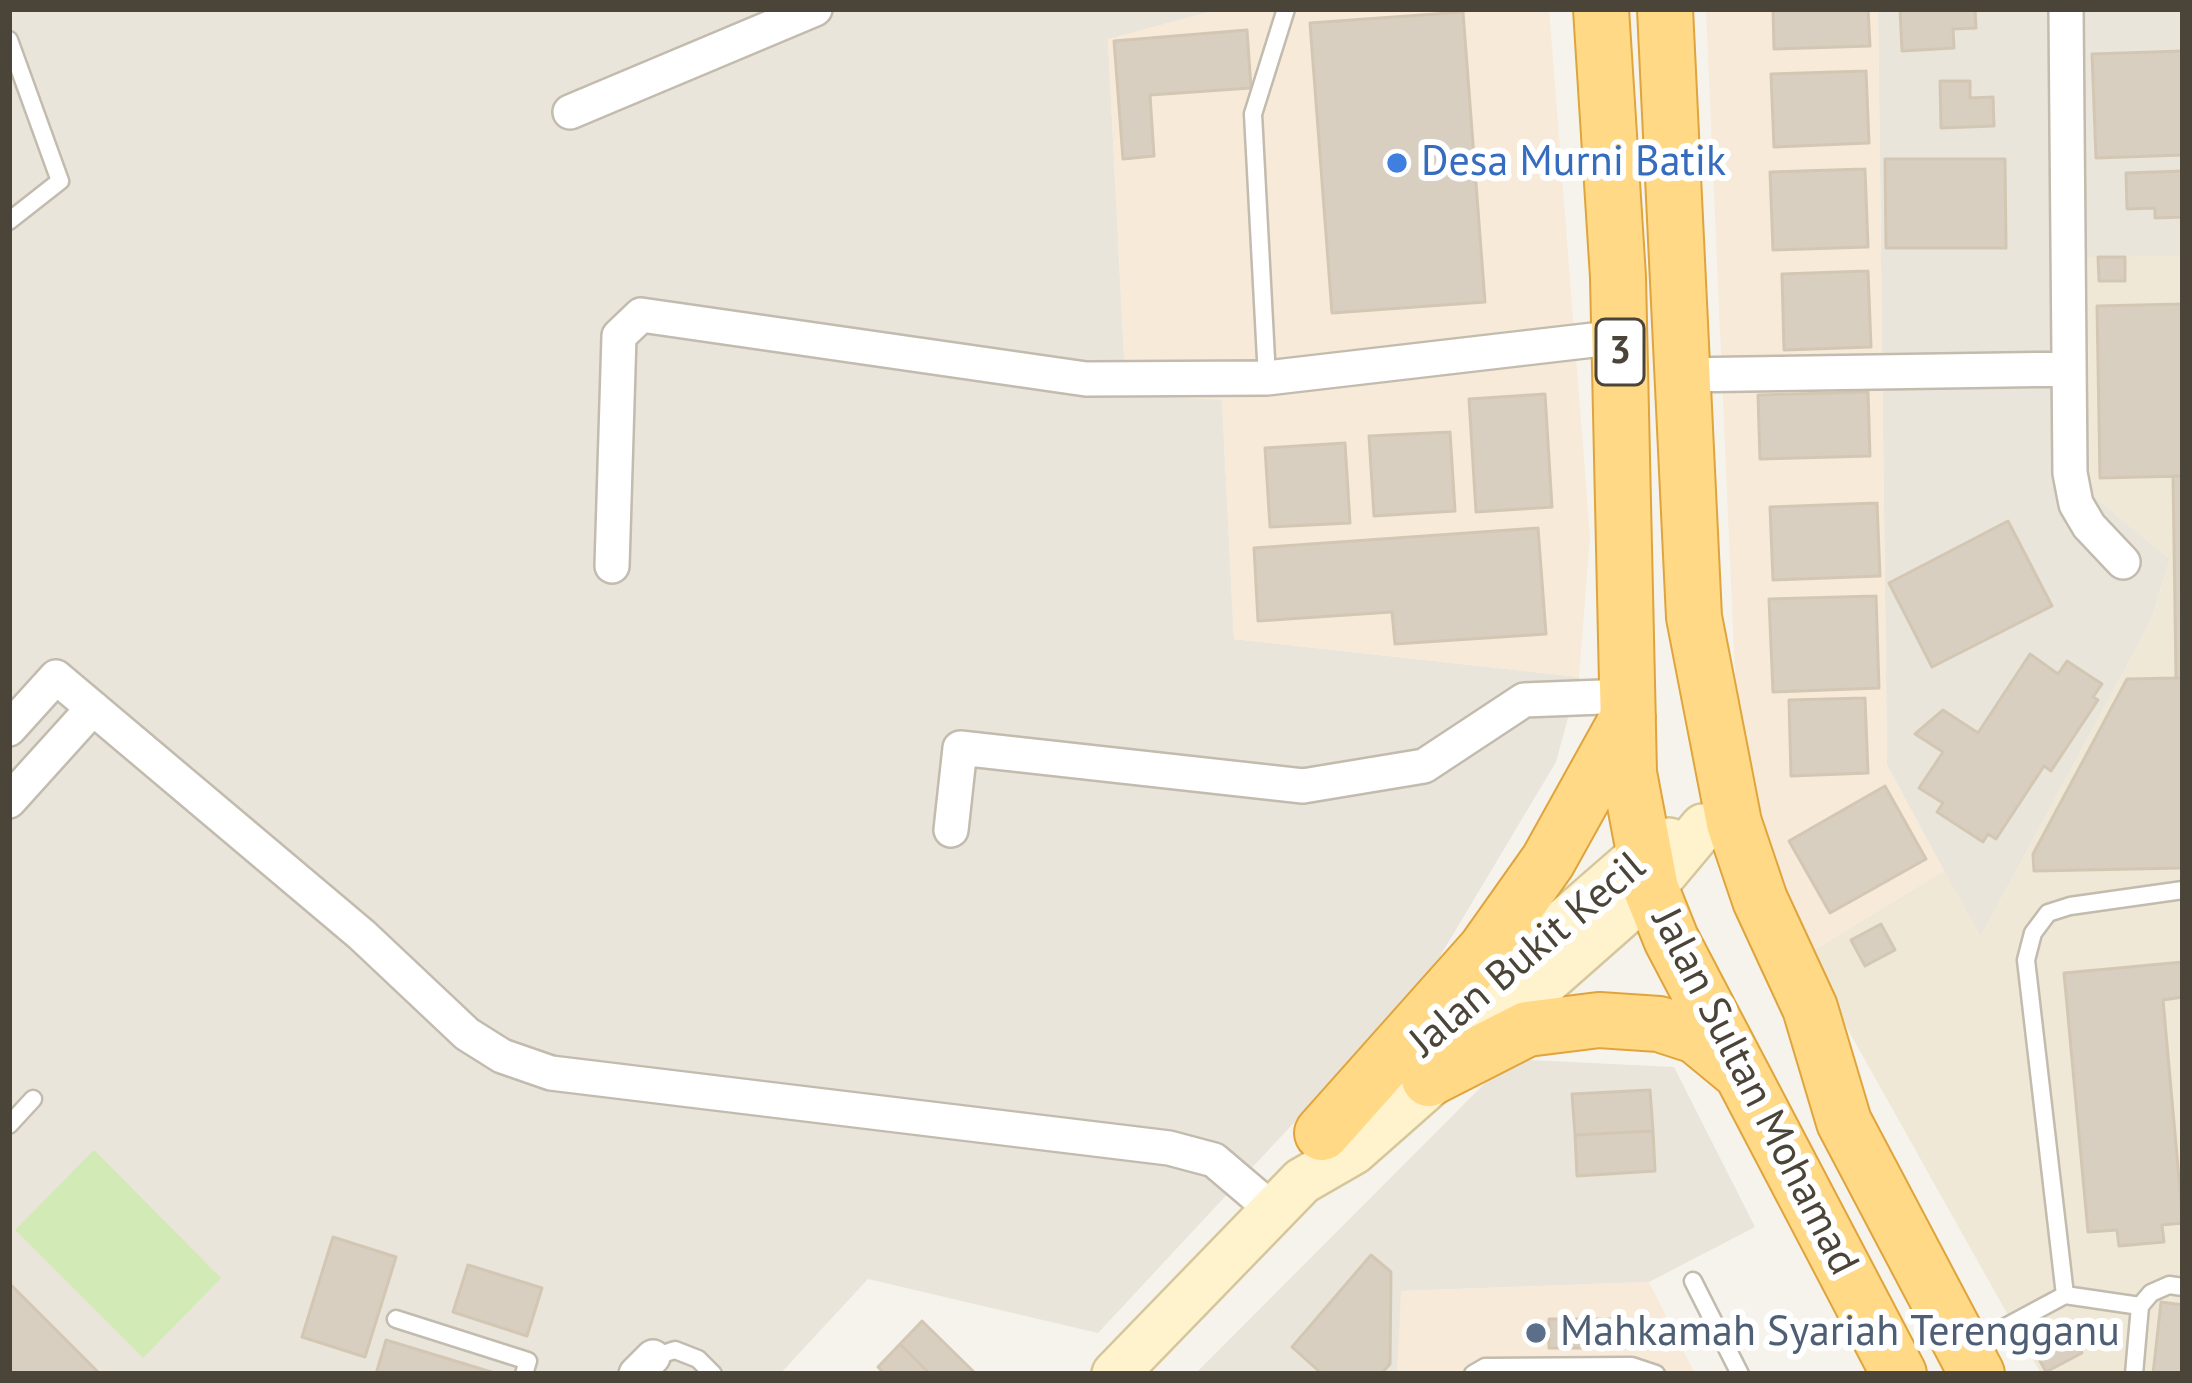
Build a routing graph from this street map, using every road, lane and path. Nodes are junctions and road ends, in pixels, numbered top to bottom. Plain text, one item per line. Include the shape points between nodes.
1 (815, 9) edge
2 (1286, 9) edge
3 (1601, 9) edge
4 (1665, 9) edge
5 (2066, 9) edge
6 (9, 40) edge
7 (570, 112) dead end
8 (9, 221) edge
9 (1619, 337) junction
10 (2069, 369) junction
11 (1682, 375) junction
12 (1267, 378) junction
13 (2123, 562) dead end
14 (612, 566) dead end
15 (1694, 617) junction
16 (1628, 707) junction
17 (93, 709) junction
18 (9, 729) edge
19 (9, 801) edge
20 (1703, 827) junction
21 (951, 830) dead end
22 (1648, 871) junction
23 (2183, 890) edge
24 (1738, 1070) junction
25 (1430, 1079) junction
26 (33, 1099) dead end
27 (1844, 1122) junction
28 (9, 1126) edge
29 (1299, 1175) junction
30 (1694, 1281) dead end
31 (2183, 1286) edge
32 (2065, 1294) junction
33 (2140, 1306) junction
34 (396, 1319) dead end
35 (1970, 1362) edge
36 (645, 1365) edge
37 (524, 1374) edge
38 (713, 1374) edge
39 (1115, 1374) edge
40 (1472, 1374) edge
41 (1657, 1374) edge
42 (1740, 1374) edge
43 (1899, 1374) edge
44 (2134, 1374) edge

1 - 7 street
2 - 12 lane via 1253,114
3 - 9 highway, Jalan Sultan Mohamad / 3
4 - 11 highway, Jalan Sultan Mohamad / 3
5 - 10 street
6 - 8 lane via 60,181
9 - 12 street
9 - 16 highway, Jalan Sultan Mohamad / 3
10 - 11 street
10 - 13 street via 2076,504
11 - 15 highway, Jalan Sultan Mohamad / 3
12 - 14 street via 1086,380 641,315 619,336
15 - 20 highway, 3
15 - 27 highway, Jalan Sultan Mohamad / 3 via 1734,824 1810,1008
16 - 21 street via 1524,700 1424,766 1303,786 960,748
16 - 22 highway, Jalan Sultan Mohamad / 3 via 1629,773
16 - 29 highway via 1548,861
17 - 18 street via 56,677
17 - 19 street
17 - 29 street via 502,1056 551,1073 1168,1148
20 - 22 main road, Jalan Bukit Kecil
20 - 27 highway, 3 via 1745,944
22 - 24 highway, Jalan Sultan Mohamad / 3
22 - 25 main road, Jalan Bukit Kecil
22 - 29 main road, Jalan Bukit Kecil
23 - 32 lane via 2070,906 2048,914 2033,933 2026,960
24 - 25 highway via 1696,1036 1599,1020 1527,1030
24 - 43 highway, Jalan Sultan Mohamad / 3
25 - 29 main road, Jalan Bukit Kecil via 1354,1151
26 - 28 lane
27 - 35 highway, Jalan Sultan Mohamad / 3
29 - 39 main road, Jalan Bukit Kecil
30 - 42 lane
31 - 33 lane via 2151,1293
32 - 33 lane
32 - 35 lane
33 - 44 lane
34 - 37 lane via 529,1361
36 - 38 lane via 675,1350
40 - 41 lane via 1485,1367 1611,1366

